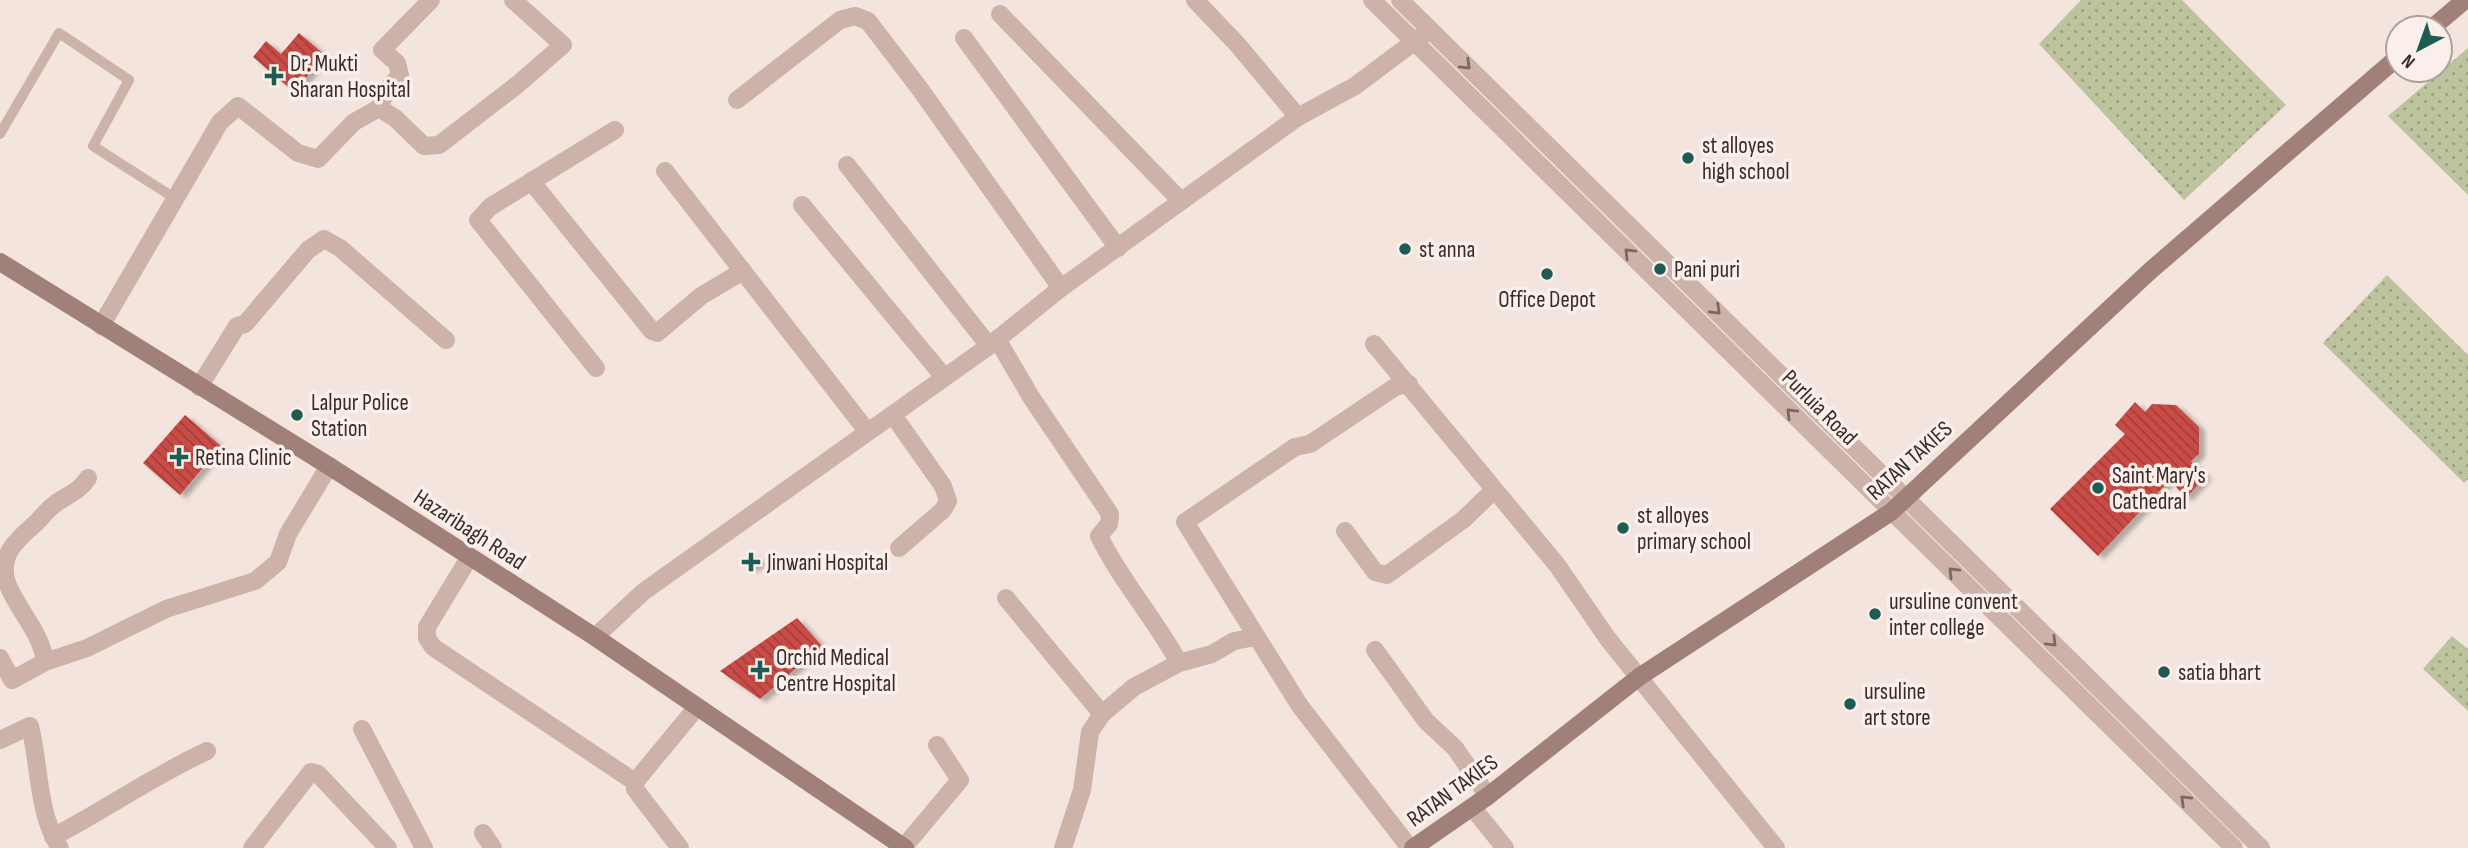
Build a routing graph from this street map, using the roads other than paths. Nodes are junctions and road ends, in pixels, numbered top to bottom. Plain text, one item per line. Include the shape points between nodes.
1 (431, 0) edge
2 (1195, 0) edge
3 (1372, 0) edge
4 (1399, 0) edge
5 (2465, 0) edge
6 (525, 4) edge
7 (1000, 14) dead end
8 (2448, 14) edge
9 (1430, 29) junction
10 (964, 38) dead end
11 (1416, 42) junction
12 (2384, 69) edge
13 (737, 100) dead end
14 (379, 108) junction
15 (1298, 117) junction
16 (615, 130) dead end
17 (0, 134) edge
18 (847, 165) dead end
19 (665, 171) dead end
20 (531, 181) junction
21 (176, 199) junction
22 (1181, 201) junction
23 (802, 205) dead end
24 (1118, 248) junction
25 (0, 262) edge
26 (743, 271) junction
27 (1061, 288) junction
28 (101, 326) junction
29 (446, 340) dead end
30 (993, 343) junction
31 (1374, 344) dead end
32 (596, 368) dead end
33 (944, 377) junction
34 (1409, 384) junction
35 (199, 387) junction
36 (893, 415) junction
37 (867, 430) junction
38 (329, 466) junction
39 (88, 478) dead end
40 (1493, 491) junction
41 (1907, 498) junction
42 (1891, 512) junction
43 (1345, 531) dead end
44 (899, 548) dead end
45 (469, 558) junction
46 (1006, 598) dead end
47 (1256, 637) junction
48 (594, 638) junction
49 (1376, 650) dead end
50 (0, 658) edge
51 (45, 662) junction
52 (1179, 663) junction
53 (1639, 677) junction
54 (698, 707) junction
55 (1102, 713) junction
56 (362, 729) dead end
57 (0, 740) edge
58 (937, 745) dead end
59 (207, 751) dead end
60 (635, 782) junction
61 (1488, 796) junction
62 (1472, 807) junction
63 (56, 842) edge
64 (252, 848) edge
65 (388, 848) edge
66 (424, 848) edge
67 (680, 848) edge
68 (904, 848) edge
69 (1063, 848) edge
70 (1411, 848) edge
71 (1505, 848) edge
72 (1776, 848) edge
73 (2234, 848) edge
74 (2261, 848) edge

1 - 14 street via 382,50 397,63 400,75
2 - 15 street
3 - 11 street, Purluia Road
4 - 9 street, Purluia Road
5 - 8 street
6 - 14 street via 563,45 439,145 424,146
7 - 22 street
9 - 11 street
9 -> 41 street, Purluia Road
10 - 24 street
11 - 15 street via 1355,86
42 -> 11 street, Purluia Road
12 - 41 street, RATAN TAKIES via 2150,271
13 - 27 street via 840,20 855,16 868,22
14 - 21 street via 354,122 318,159 298,153 238,106 220,122
15 - 22 street
16 - 20 street
17 - 21 lane via 59,33 129,80 93,146
18 - 30 street
19 - 26 street
20 - 26 street via 652,331 657,333 701,296
20 - 32 street via 478,220
21 - 28 street
22 - 24 street
23 - 33 street
24 - 27 street
25 - 28 street, Hazaribagh Road
26 - 37 street
27 - 30 street
28 - 35 street, Hazaribagh Road
29 - 35 street via 324,239 308,250 245,324 237,326
30 - 33 street
30 - 52 street via 1110,514 1109,524 1099,536
31 - 34 street
33 - 36 street
34 - 40 street
34 - 47 street via 1395,387 1310,443 1295,447 1185,522
35 - 38 street, Hazaribagh Road
36 - 37 street
36 - 44 street via 943,486 948,501
37 - 48 street via 643,592
38 - 45 street, Hazaribagh Road
38 - 51 street via 288,534 278,562 255,581 166,609 88,648
39 - 51 street via 82,488 52,506 22,534 3,562 7,583 44,651
40 - 43 street via 1464,519 1387,575 1375,572
40 - 53 street via 1557,565
41 - 42 street, RATAN TAKIES
41 -> 74 street, Purluia Road
42 - 53 street, RATAN TAKIES
73 -> 42 street, Purluia Road
45 - 48 street, Hazaribagh Road
45 - 60 street via 427,627 433,647
46 - 55 street
47 - 52 street
47 - 70 street via 1300,706
48 - 54 street, Hazaribagh Road
49 - 61 street via 1426,721 1455,748
50 - 51 street via 12,681
52 - 55 street via 1134,687
53 - 61 street, RATAN TAKIES
53 - 72 street
54 - 60 street
54 - 68 street, Hazaribagh Road
55 - 69 street via 1090,732 1082,790
56 - 66 street
57 - 63 street via 30,726 43,804
58 - 68 street via 960,780
59 - 63 street via 143,783
60 - 67 street via 635,789
61 - 62 street, RATAN TAKIES
62 - 70 street, RATAN TAKIES
62 - 71 street
64 - 65 street via 311,772

